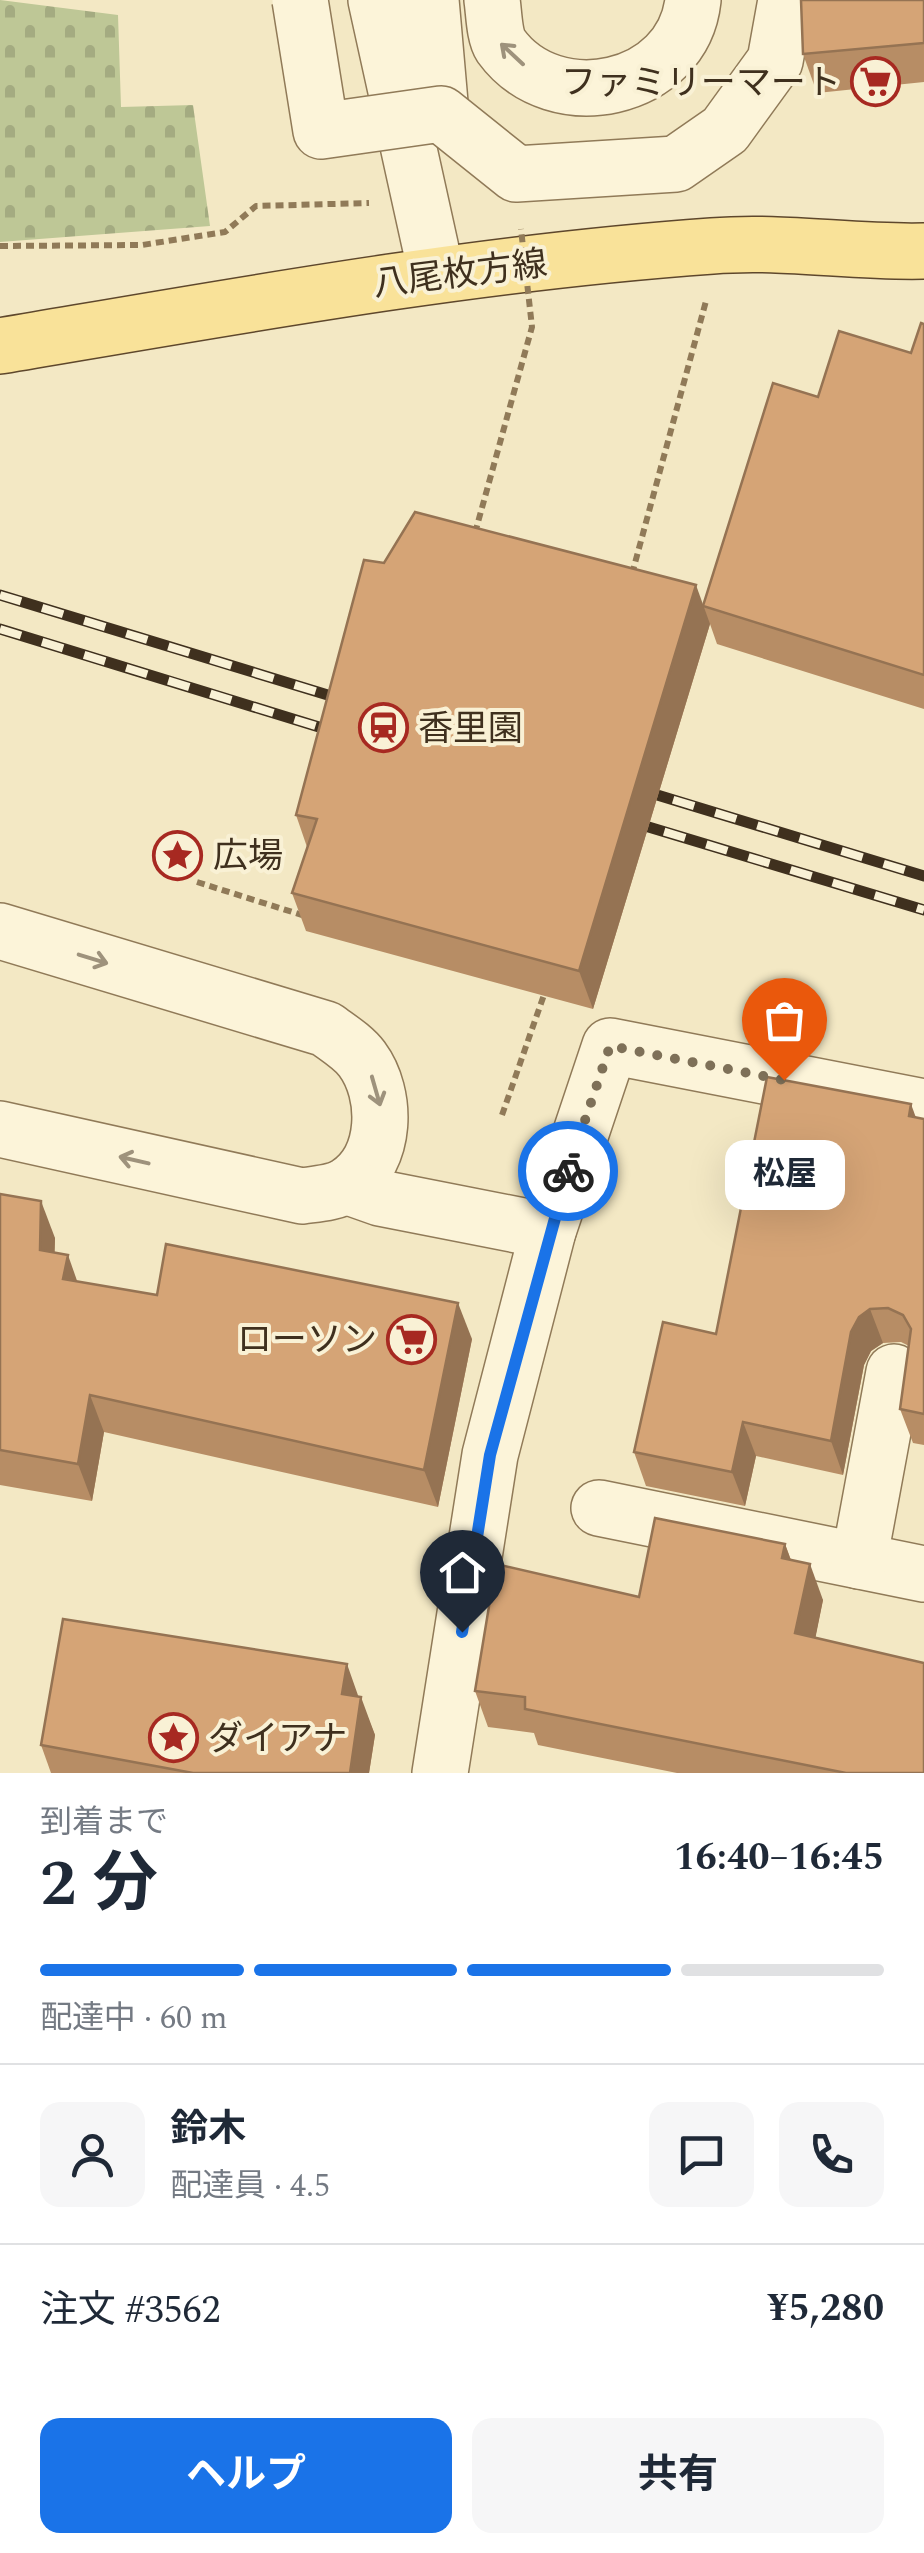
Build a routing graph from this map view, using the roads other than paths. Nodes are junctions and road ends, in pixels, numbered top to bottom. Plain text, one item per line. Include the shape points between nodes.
1 (300, 0) edge
2 (376, 0) edge
3 (431, 0) edge
4 (492, 0) edge
5 (692, 0) edge
6 (786, 0) edge
7 (441, 114) junction
8 (924, 250) edge
9 (436, 272) junction
10 (0, 346) edge
11 (0, 932) edge
12 (924, 1107) edge
13 (0, 1129) edge
14 (346, 1186) junction
15 (548, 1231) junction
16 (894, 1372) dead end
17 (599, 1508) dead end
18 (859, 1561) junction
19 (924, 1574) edge
20 (440, 1773) edge

1 - 7 street, bridge via 321,131
2 - 9 street
3 - 7 street
5 -> 4 street via 676,49 640,79 600,88 555,82 522,65 499,44
6 - 7 street, bridge via 775,61 725,130 676,164 516,174
8 - 9 main road, 八尾枚方線 via 716,245
9 - 10 main road, 八尾枚方線
11 -> 14 street via 326,1029 360,1056 376,1081 382,1110 366,1168
12 - 15 street via 610,1046
14 -> 13 street via 280,1194
14 - 15 street
15 - 20 street via 490,1455
16 - 18 street
17 - 18 street
18 - 19 street

